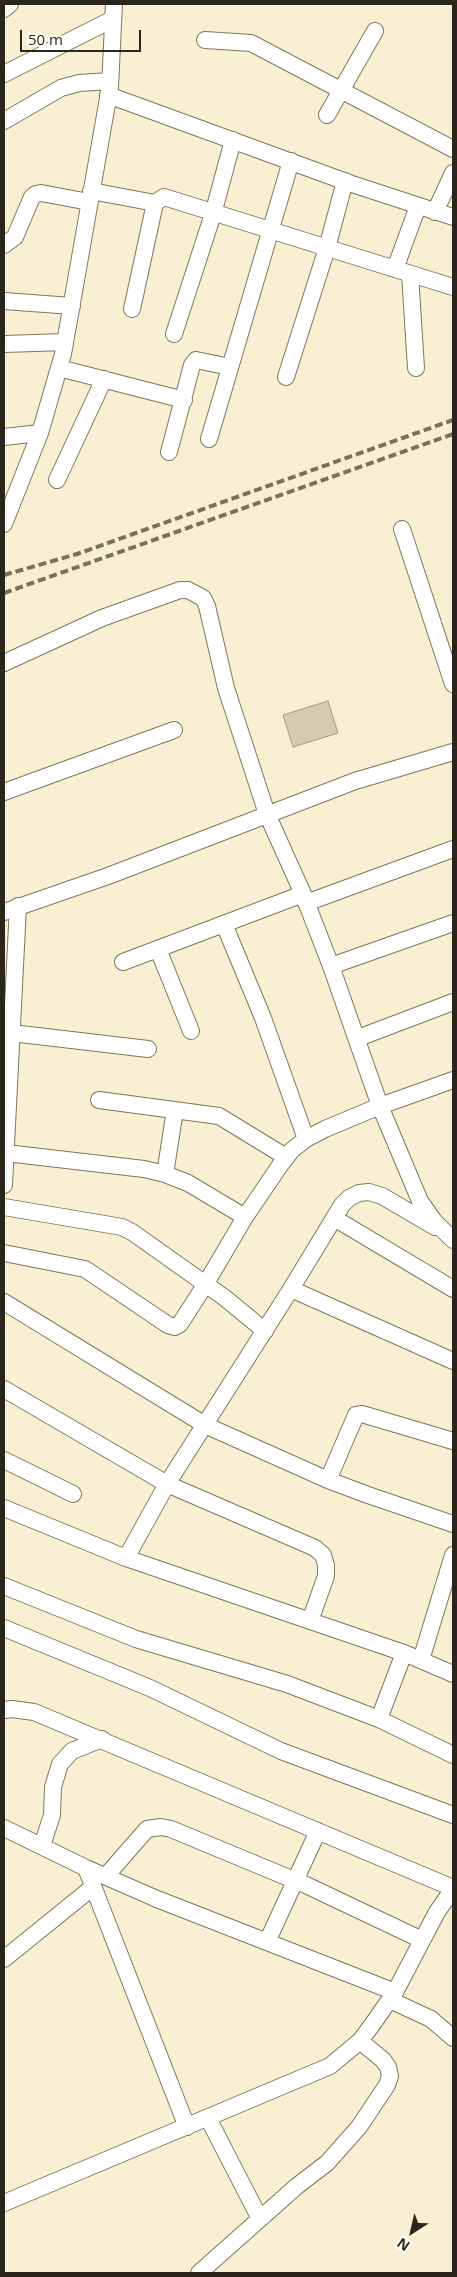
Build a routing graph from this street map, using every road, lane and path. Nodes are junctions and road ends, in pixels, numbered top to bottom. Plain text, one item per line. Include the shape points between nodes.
1 (10, 4) edge
2 (4, 9) edge
3 (113, 12) edge
4 (375, 31) dead end
5 (205, 40) dead end
6 (4, 74) edge
7 (109, 88) junction
8 (341, 91) junction
9 (327, 115) dead end
10 (4, 121) edge
11 (233, 140) junction
12 (453, 150) edge
13 (291, 161) junction
14 (453, 173) edge
15 (345, 181) junction
16 (90, 196) junction
17 (154, 203) junction
18 (418, 206) junction
19 (435, 212) junction
20 (213, 214) junction
21 (453, 217) edge
22 (271, 230) junction
23 (4, 245) edge
24 (328, 248) junction
25 (403, 271) junction
26 (453, 287) edge
27 (4, 301) edge
28 (72, 306) junction
29 (132, 309) dead end
30 (174, 334) dead end
31 (65, 342) junction
32 (4, 344) edge
33 (230, 367) junction
34 (59, 368) junction
35 (416, 368) dead end
36 (286, 377) dead end
37 (104, 379) junction
38 (184, 400) junction
39 (40, 433) junction
40 (4, 436) edge
41 (209, 439) dead end
42 (169, 452) dead end
43 (57, 480) dead end
44 (4, 524) edge
45 (402, 529) dead end
46 (4, 663) edge
47 (453, 684) edge
48 (174, 730) dead end
49 (453, 752) edge
50 (4, 792) edge
51 (267, 814) junction
52 (453, 849) edge
53 (304, 898) junction
54 (11, 909) edge
55 (453, 923) edge
56 (224, 924) junction
57 (158, 949) junction
58 (123, 962) dead end
59 (331, 966) junction
60 (453, 1002) edge
61 (191, 1032) dead end
62 (12, 1033) junction
63 (358, 1038) junction
64 (148, 1049) dead end
65 (453, 1081) edge
66 (99, 1100) dead end
67 (380, 1106) junction
68 (176, 1110) junction
69 (306, 1139) junction
70 (286, 1157) junction
71 (5, 1160) edge
72 (165, 1174) junction
73 (4, 1185) edge
74 (4, 1207) edge
75 (245, 1217) junction
76 (334, 1218) junction
77 (450, 1237) edge
78 (4, 1253) edge
79 (205, 1285) junction
80 (292, 1289) junction
81 (453, 1289) edge
82 (4, 1302) edge
83 (265, 1331) junction
84 (453, 1361) edge
85 (4, 1389) edge
86 (205, 1425) junction
87 (453, 1441) edge
88 (4, 1460) edge
89 (328, 1480) junction
90 (167, 1484) junction
91 (73, 1494) dead end
92 (4, 1508) edge
93 (453, 1524) edge
94 (453, 1555) edge
95 (126, 1558) junction
96 (4, 1586) edge
97 (310, 1621) junction
98 (4, 1628) edge
99 (404, 1653) junction
100 (421, 1660) junction
101 (453, 1674) edge
102 (4, 1710) edge
103 (379, 1719) junction
104 (102, 1739) junction
105 (453, 1755) edge
106 (453, 1814) edge
107 (4, 1828) edge
108 (318, 1831) junction
109 (42, 1846) junction
110 (295, 1881) junction
111 (99, 1882) junction
112 (453, 1889) edge
113 (422, 1940) junction
114 (267, 1942) junction
115 (4, 1959) edge
116 (392, 1996) junction
117 (453, 2038) edge
118 (360, 2041) junction
119 (208, 2118) junction
120 (187, 2127) junction
121 (4, 2203) edge
122 (260, 2219) junction
123 (199, 2273) edge

1 - 2 street
3 - 6 street
3 - 7 street
4 - 8 street
5 - 8 street via 251,43
7 - 10 street via 79,83 61,88
7 - 11 street
7 - 16 street
8 - 9 street
8 - 12 street
11 - 13 street
11 - 20 street
13 - 15 street
13 - 22 street
14 - 19 street
15 - 18 street
15 - 24 street
16 - 17 street
16 - 23 street via 36,194 15,238
16 - 28 street
17 - 20 street via 164,197
17 - 29 street
18 - 19 street
18 - 25 street
19 - 21 street
20 - 22 street
20 - 30 street
22 - 24 street
22 - 33 street
24 - 25 street
24 - 36 street
25 - 26 street
25 - 35 street
27 - 28 street
28 - 31 street
31 - 32 street
31 - 34 street
33 - 38 street via 196,360
33 - 41 street
34 - 37 street
34 - 39 street
37 - 38 street
37 - 43 street
38 - 42 street
39 - 40 street
39 - 44 street
45 - 47 street
46 - 51 street via 111,615 180,590 196,593 207,606 226,688
48 - 50 street
49 - 51 street via 355,781
51 - 53 street
51 - 54 street via 108,876
52 - 53 street
53 - 56 street
53 - 59 street
54 - 62 street
55 - 59 street
56 - 57 street
56 - 69 street
57 - 58 street
57 - 61 street
59 - 63 street
60 - 63 street
62 - 64 street
62 - 71 street
63 - 67 street
65 - 67 street
66 - 68 street
67 - 69 street
67 - 77 street via 420,1201
68 - 70 street via 219,1116
68 - 72 street
69 - 70 street
70 - 75 street
71 - 72 street via 136,1168
71 - 73 street
72 - 75 street via 188,1183
74 - 79 street via 122,1227
75 - 79 street
76 - 77 street via 349,1198 369,1192 382,1196
76 - 80 street
76 - 81 street
78 - 79 street via 85,1269 175,1327
79 - 83 street
80 - 83 street
80 - 84 street
82 - 86 street
83 - 86 street
85 - 90 street
86 - 89 street
86 - 90 street
87 - 89 street via 362,1414 356,1415
88 - 91 street
89 - 93 street
90 - 95 street
90 - 97 street via 210,1505 306,1543 323,1555 326,1576
92 - 95 street
94 - 100 street
95 - 97 street
96 - 103 street via 136,1639 287,1684
97 - 99 street
98 - 106 street via 150,1688 281,1751
99 - 100 street
99 - 103 street
100 - 101 street
102 - 104 street via 12,1708 34,1712
103 - 105 street
104 - 108 street
104 - 109 street via 72,1750 60,1764 53,1787 52,1815
107 - 109 street
108 - 110 street
108 - 112 street
109 - 111 street via 86,1868
110 - 111 street via 171,1829 154,1827 142,1833
110 - 113 street
110 - 114 street
111 - 114 street
111 - 115 street
111 - 120 street
112 - 113 street
113 - 116 street
114 - 116 street
116 - 117 street via 431,2019
116 - 118 street
118 - 119 street via 330,2066
118 - 122 street via 388,2067 387,2085 339,2151
119 - 120 street
119 - 122 street
120 - 121 street
122 - 123 street

